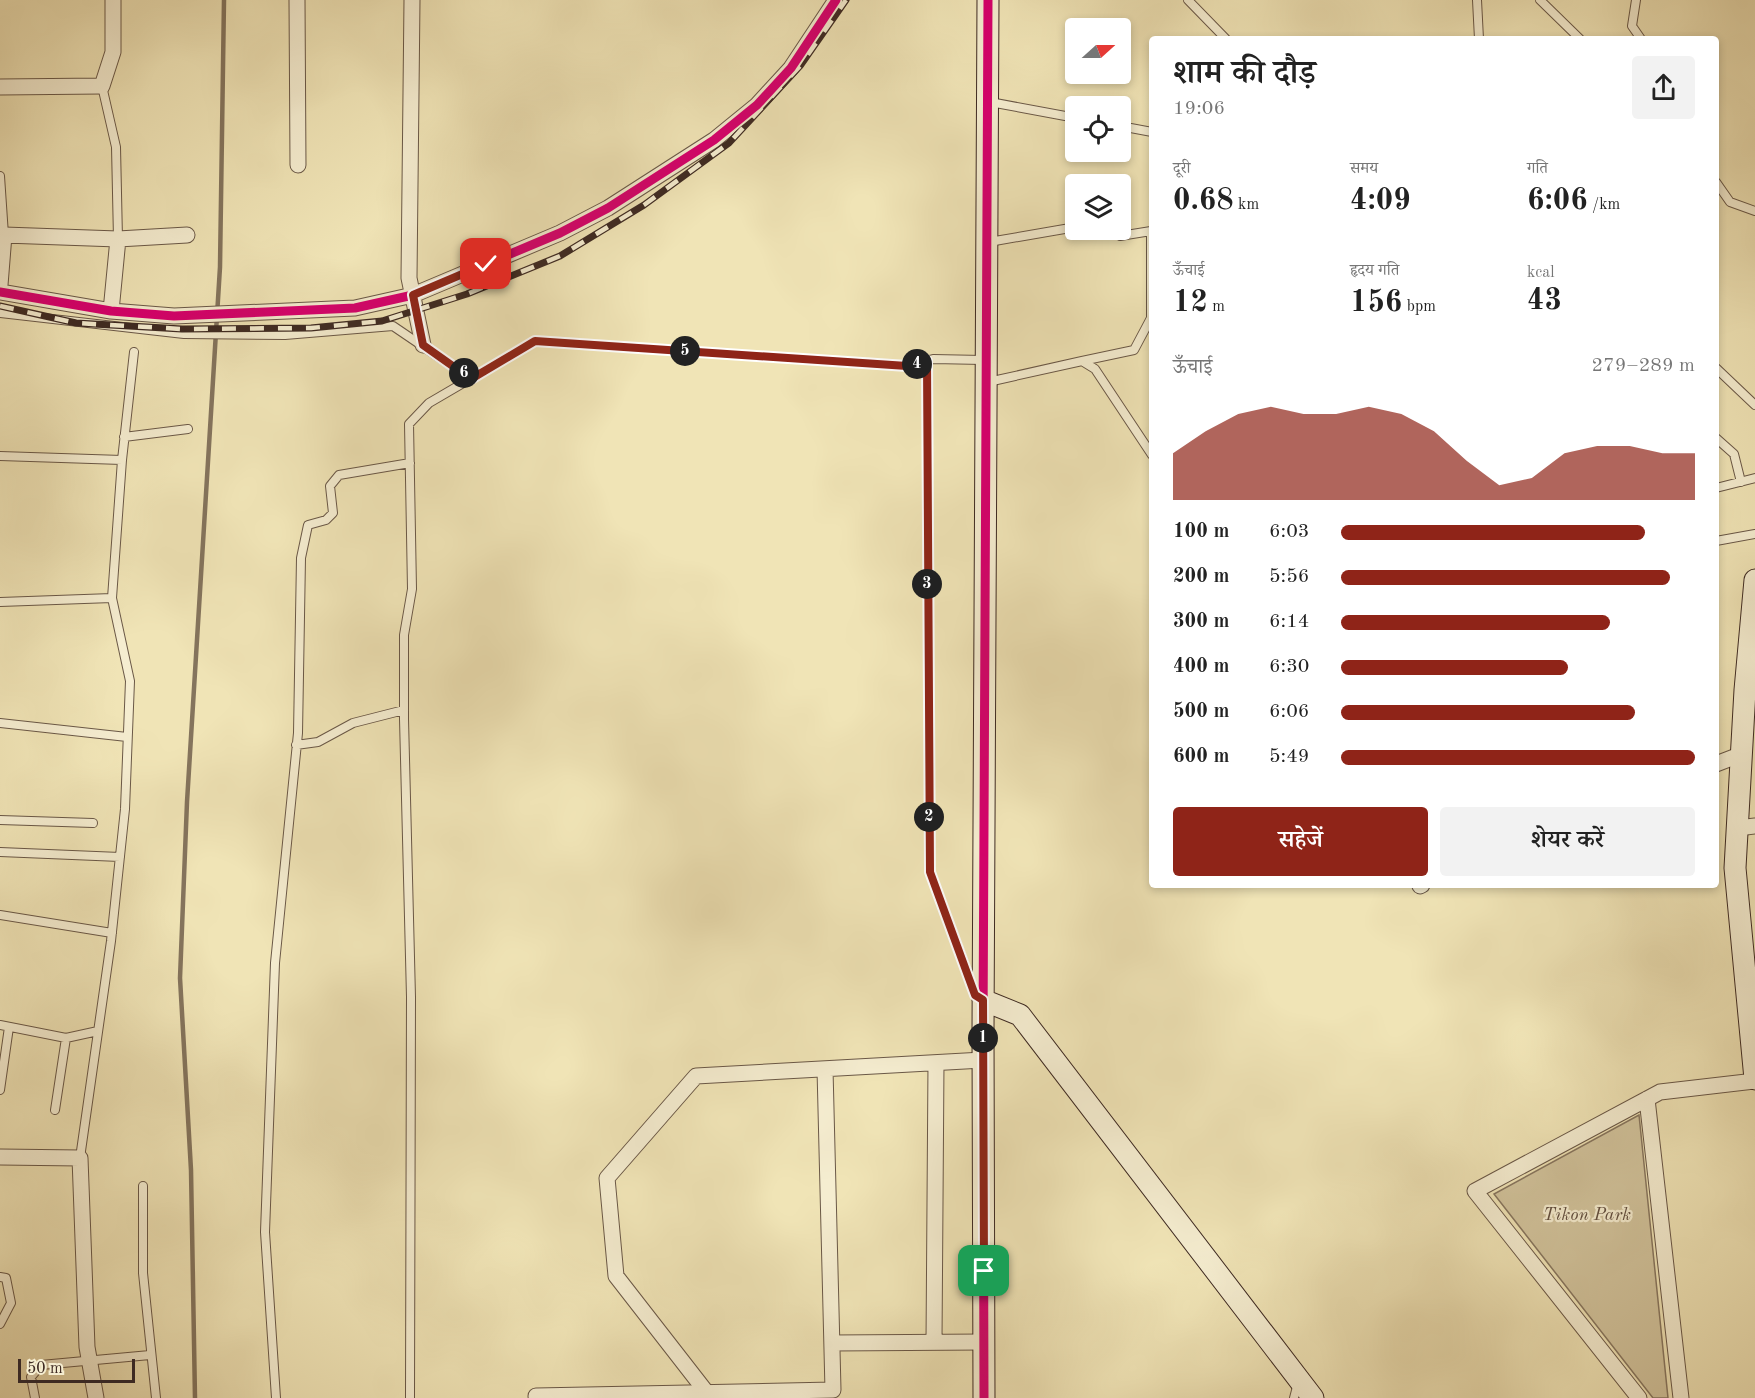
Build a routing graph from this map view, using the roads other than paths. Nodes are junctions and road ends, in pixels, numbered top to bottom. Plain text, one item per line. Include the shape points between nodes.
1 (113, 0) edge
2 (297, 0) edge
3 (412, 0) edge
4 (836, 0) edge
5 (988, 0) edge
6 (1188, 0) edge
7 (1477, 0) edge
8 (1540, 0) edge
9 (1636, 0) edge
10 (1223, 36) edge
11 (1479, 36) edge
12 (1577, 36) edge
13 (1639, 36) edge
14 (102, 86) junction
15 (0, 87) edge
16 (988, 101) junction
17 (1065, 116) edge
18 (1131, 128) edge
19 (1149, 131) edge
20 (298, 165) dead end
21 (0, 176) edge
22 (1719, 186) edge
23 (1755, 211) edge
24 (1065, 229) edge
25 (1149, 231) edge
26 (1131, 234) edge
27 (4, 235) junction
28 (187, 235) dead end
29 (117, 239) junction
30 (988, 242) junction
31 (0, 285) edge
32 (0, 292) edge
33 (413, 295) junction
34 (111, 311) junction
35 (0, 314) edge
36 (1149, 322) edge
37 (423, 345) junction
38 (134, 352) dead end
39 (987, 360) junction
40 (927, 361) junction
41 (1082, 361) junction
42 (1719, 371) edge
43 (471, 379) junction
44 (987, 382) junction
45 (1755, 405) edge
46 (188, 429) dead end
47 (124, 437) junction
48 (1719, 441) edge
49 (1149, 450) edge
50 (0, 456) edge
51 (122, 460) junction
52 (410, 463) junction
53 (1755, 478) edge
54 (1741, 482) junction
55 (1719, 487) edge
56 (1755, 534) edge
57 (1719, 540) edge
58 (1755, 580) edge
59 (112, 598) junction
60 (0, 602) edge
61 (404, 710) junction
62 (0, 723) edge
63 (128, 737) junction
64 (296, 745) junction
65 (1742, 754) junction
66 (1719, 763) edge
67 (0, 820) edge
68 (93, 823) dead end
69 (1746, 827) edge
70 (0, 852) edge
71 (120, 857) junction
72 (0, 915) edge
73 (112, 933) junction
74 (1750, 981) edge
75 (983, 1000) junction
76 (0, 1025) edge
77 (9, 1027) junction
78 (98, 1031) junction
79 (66, 1038) junction
80 (983, 1060) junction
81 (936, 1063) junction
82 (825, 1069) junction
83 (1755, 1080) edge
84 (0, 1089) edge
85 (1647, 1099) junction
86 (55, 1110) dead end
87 (0, 1156) edge
88 (80, 1158) junction
89 (143, 1186) dead end
90 (0, 1277) edge
91 (0, 1324) edge
92 (934, 1342) junction
93 (984, 1342) junction
94 (832, 1344) junction
95 (150, 1356) junction
96 (90, 1363) junction
97 (1297, 1389) edge
98 (707, 1393) junction
99 (536, 1396) dead end
100 (34, 1398) edge
101 (96, 1398) edge
102 (156, 1398) edge
103 (276, 1398) edge
104 (410, 1398) edge
105 (984, 1398) edge
106 (1313, 1398) edge
107 (1639, 1398) edge
108 (1681, 1398) edge

1 - 14 street via 114,52
2 - 20 street
3 - 33 street via 409,278
4 - 33 street via 791,68 757,105 714,140 608,208 560,233
5 - 16 street
6 - 10 lane
7 - 11 lane
8 - 12 lane
9 - 13 lane via 1632,26
14 - 15 street
14 - 29 lane via 116,147
16 - 17 lane
16 - 30 street
18 - 19 lane
21 - 27 lane
22 - 23 lane via 1730,202
24 - 30 lane
25 - 26 lane
27 - 29 street
27 - 31 street
28 - 29 street
29 - 34 street
30 - 39 street
32 - 34 street
33 - 34 street via 355,308 303,312 174,316
33 - 37 street
35 - 37 lane via 184,334 334,333 393,326
36 - 41 lane via 1134,351
37 - 43 lane
38 - 47 lane
39 - 40 lane
39 - 44 street
40 - 43 lane via 907,366 535,341
40 - 75 lane via 930,872 975,995
41 - 44 lane
41 - 49 lane via 1095,369
42 - 45 lane
43 - 52 lane via 429,403 409,424
44 - 75 street
46 - 47 lane
47 - 51 lane
48 - 54 lane via 1734,454
50 - 51 lane
51 - 59 lane
52 - 61 lane via 412,589 404,635
52 - 64 lane via 339,475 330,486 333,513 326,520 308,525 301,558
53 - 54 lane
54 - 55 lane
56 - 57 lane
58 - 65 street
59 - 60 lane
59 - 63 lane via 130,681
61 - 64 lane via 353,723 318,742
61 - 104 lane via 411,997
62 - 63 lane
63 - 71 lane
64 - 103 lane via 275,963 265,1232
65 - 66 street
65 - 69 street
67 - 68 lane
69 - 74 street via 1735,868
70 - 71 lane
71 - 73 lane
72 - 73 lane
73 - 78 lane
74 - 83 street
75 - 80 street
75 - 97 street via 1020,1015
76 - 77 lane
77 - 79 lane
77 - 84 lane
78 - 79 lane
78 - 88 lane
79 - 86 lane
80 - 81 street
80 - 93 street
81 - 82 street
81 - 92 street
82 - 94 street
82 - 98 street via 696,1076 607,1178 616,1276
83 - 85 street via 1660,1092
85 - 107 street via 1475,1191
85 - 108 street
87 - 88 street
88 - 96 street
89 - 95 lane via 143,1273
90 - 91 lane via 6,1278 11,1303
92 - 93 street
92 - 94 street
93 - 105 street
94 - 98 street via 833,1390
95 - 96 lane
95 - 102 lane
96 - 100 lane via 41,1365 31,1377
96 - 101 street
97 - 106 street
98 - 99 street

